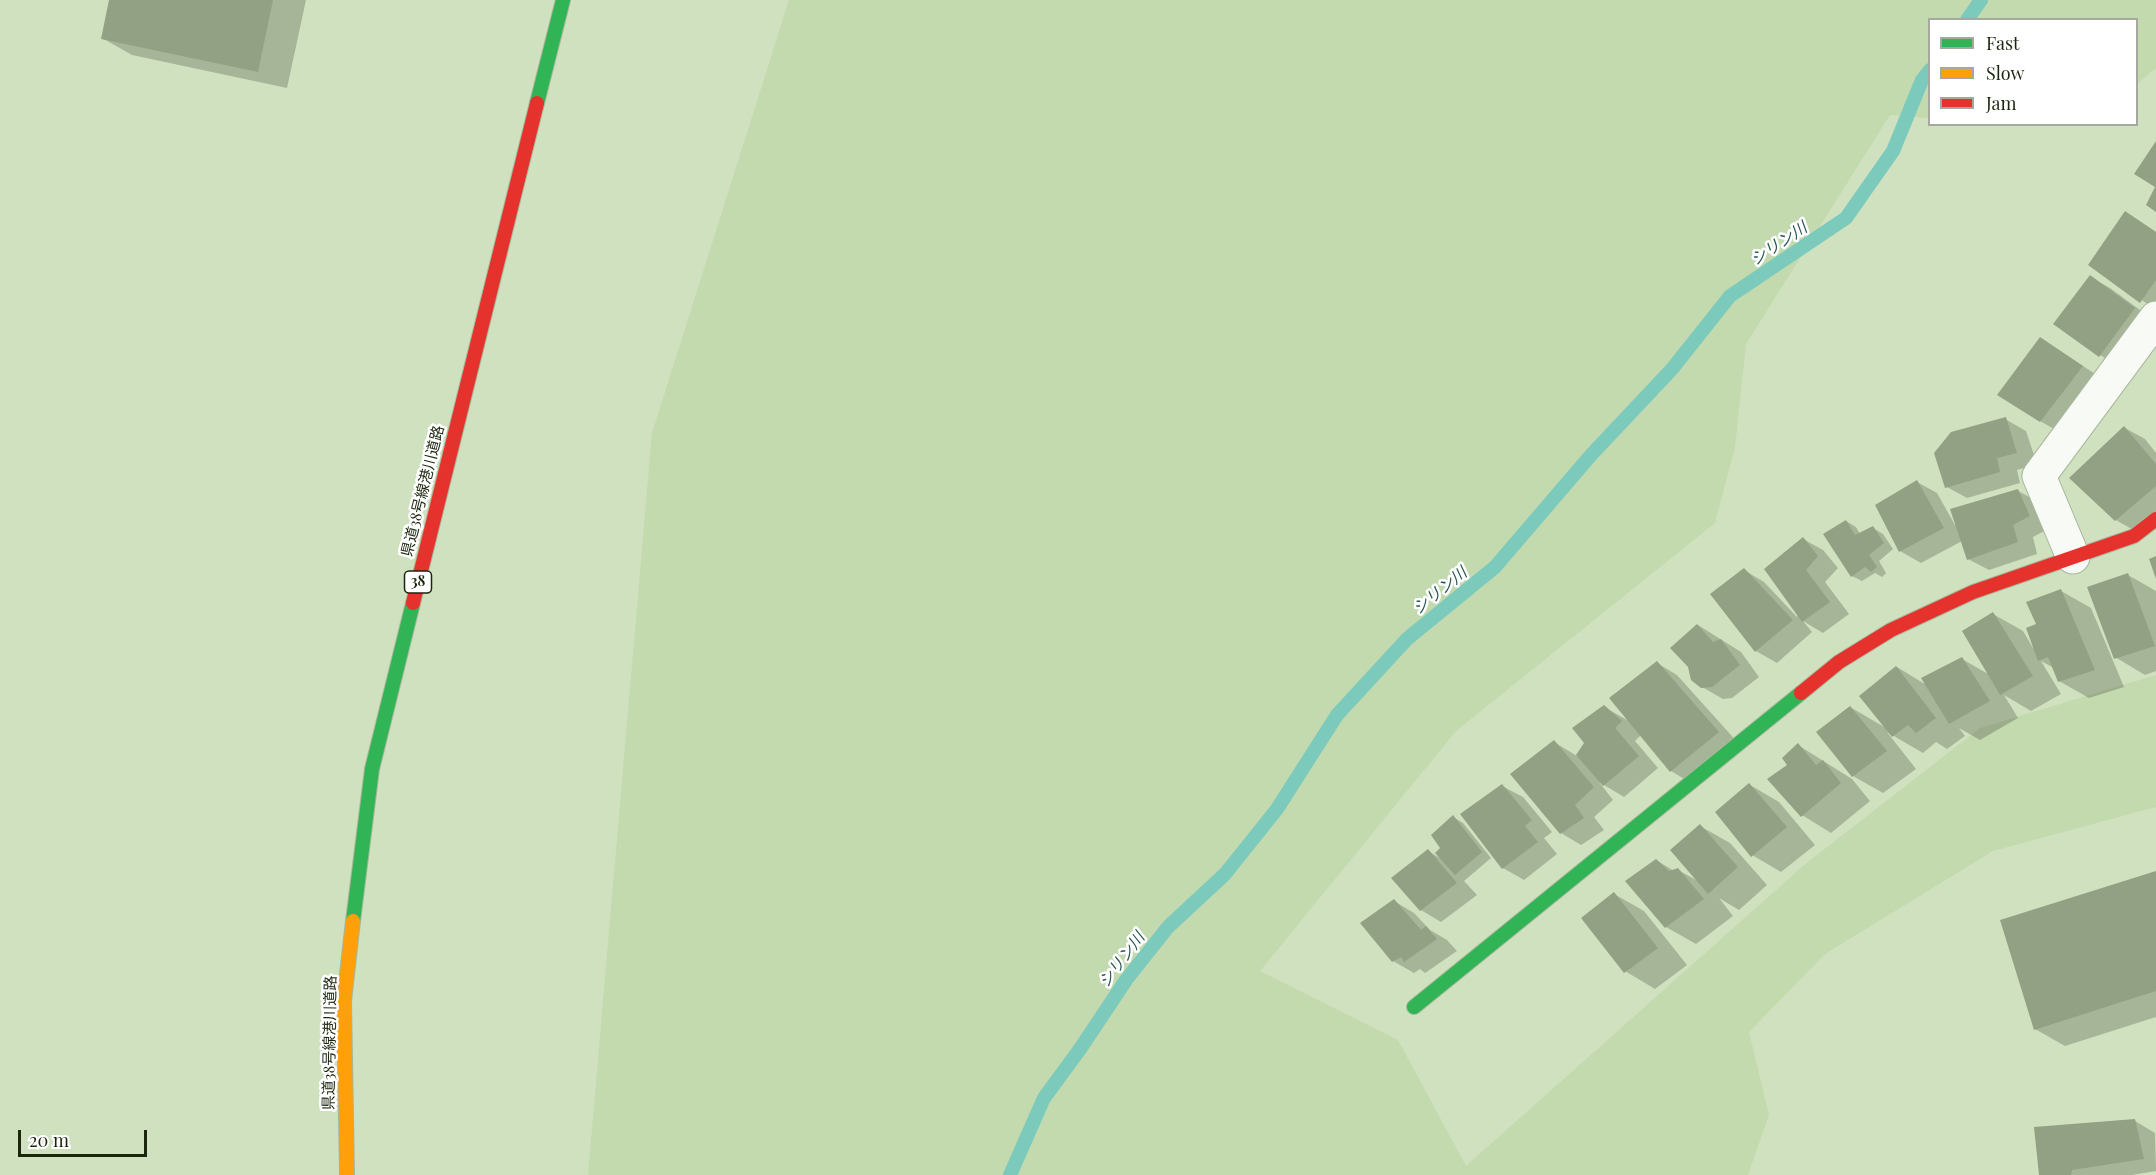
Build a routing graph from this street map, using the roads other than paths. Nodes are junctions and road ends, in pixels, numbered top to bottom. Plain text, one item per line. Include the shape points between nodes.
1 (563, 0) edge
2 (2156, 318) edge
3 (2156, 519) edge
4 (2073, 557) junction
5 (1414, 1008) dead end
6 (347, 1175) edge

1 - 6 main road, 県道38号線港川道路 / 38 via 372,769 344,1001
2 - 4 street via 2039,476
3 - 4 main road via 2134,536
4 - 5 main road via 1973,592 1891,630 1839,662

